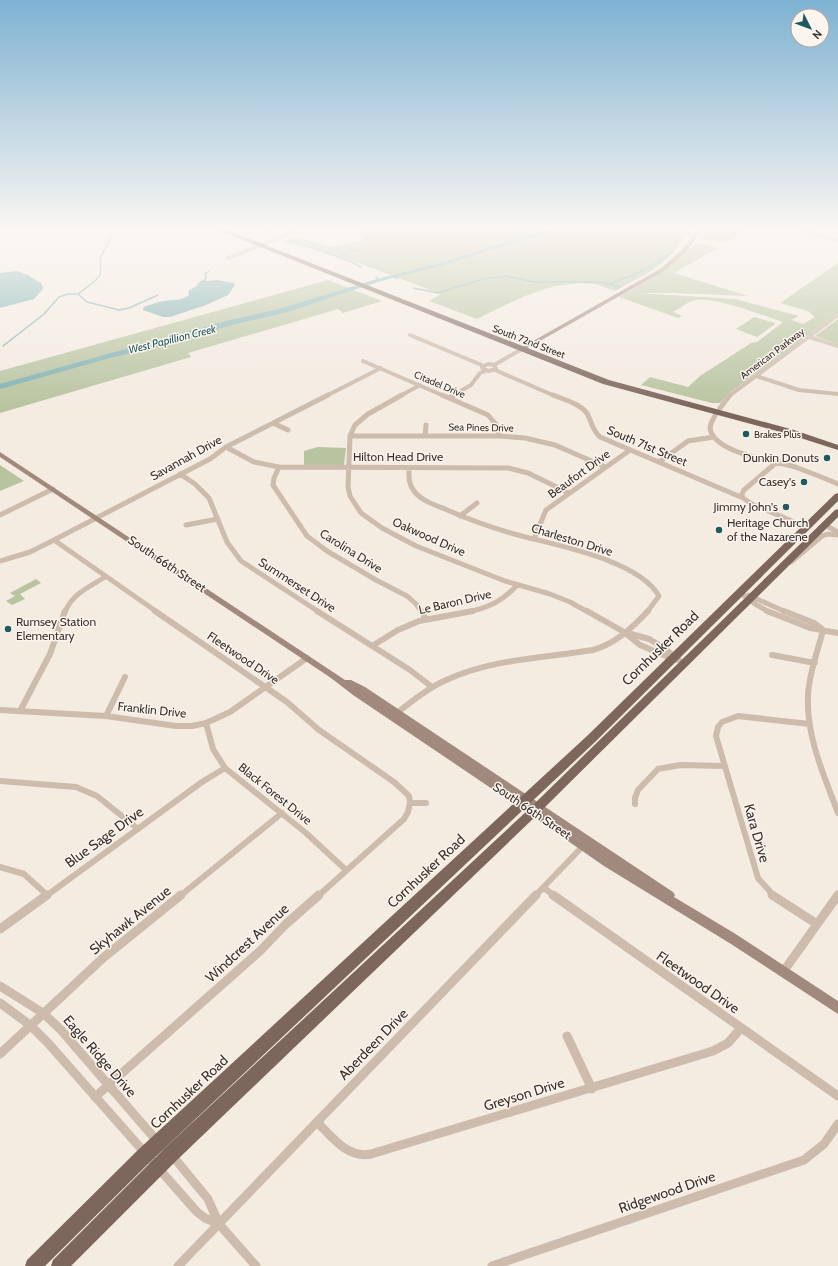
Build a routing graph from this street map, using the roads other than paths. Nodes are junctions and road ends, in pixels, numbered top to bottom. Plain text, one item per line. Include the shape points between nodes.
1 (375, 289) edge
2 (628, 289) edge
3 (838, 315) edge
4 (410, 335) dead end
5 (809, 337) junction
6 (838, 346) edge
7 (525, 348) junction
8 (363, 361) dead end
9 (381, 368) junction
10 (484, 368) junction
11 (495, 368) junction
12 (756, 376) junction
13 (420, 385) junction
14 (838, 394) edge
15 (449, 398) junction
16 (718, 410) junction
17 (273, 423) junction
18 (426, 425) dead end
19 (288, 430) dead end
20 (350, 436) junction
21 (425, 436) junction
22 (499, 436) junction
23 (714, 437) junction
24 (838, 441) edge
25 (226, 447) junction
26 (838, 448) edge
27 (630, 450) junction
28 (0, 454) edge
29 (659, 462) junction
30 (777, 462) junction
31 (279, 467) junction
32 (605, 467) junction
33 (349, 468) junction
34 (409, 468) junction
35 (180, 474) junction
36 (838, 484) edge
37 (54, 489) junction
38 (569, 493) junction
39 (838, 496) edge
40 (743, 498) junction
41 (477, 503) dead end
42 (838, 512) edge
43 (0, 515) edge
44 (460, 516) junction
45 (97, 518) junction
46 (838, 518) edge
47 (218, 519) junction
48 (186, 525) dead end
49 (825, 525) junction
50 (806, 527) junction
51 (838, 532) edge
52 (838, 535) edge
53 (534, 539) junction
54 (54, 540) junction
55 (0, 561) edge
56 (774, 574) junction
57 (105, 577) junction
58 (517, 585) junction
59 (746, 597) junction
60 (426, 619) junction
61 (823, 630) junction
62 (624, 632) junction
63 (838, 633) edge
64 (372, 646) junction
65 (772, 655) dead end
66 (307, 658) junction
67 (678, 660) junction
68 (815, 663) junction
69 (125, 677) dead end
70 (266, 687) junction
71 (432, 687) junction
72 (0, 710) edge
73 (20, 711) junction
74 (394, 715) junction
75 (106, 716) junction
76 (206, 723) junction
77 (810, 724) junction
78 (724, 766) junction
79 (226, 768) junction
80 (0, 782) edge
81 (410, 803) junction
82 (426, 803) dead end
83 (635, 804) dead end
84 (531, 806) junction
85 (282, 813) junction
86 (838, 813) edge
87 (138, 829) junction
88 (586, 843) junction
89 (0, 867) edge
90 (346, 870) junction
91 (544, 888) junction
92 (838, 894) edge
93 (47, 895) junction
94 (817, 924) junction
95 (0, 929) edge
96 (783, 972) junction
97 (0, 986) edge
98 (0, 1003) edge
99 (838, 1008) edge
100 (43, 1013) junction
101 (30, 1025) junction
102 (741, 1028) junction
103 (567, 1036) dead end
104 (0, 1054) edge
105 (108, 1086) junction
106 (592, 1089) junction
107 (838, 1096) edge
108 (95, 1097) junction
109 (317, 1122) junction
110 (838, 1124) edge
111 (159, 1143) junction
112 (172, 1154) junction
113 (146, 1155) junction
114 (158, 1167) junction
115 (219, 1224) junction
116 (33, 1266) edge
117 (59, 1266) edge
118 (178, 1266) edge
119 (256, 1266) edge
120 (492, 1266) edge

1 - 7 main road, South 72nd Street
2 - 7 street
3 - 5 street, American Parkway
4 - 10 street
5 - 6 street
5 - 12 street, American Parkway
7 - 11 street
7 - 16 main road, South 72nd Street via 625,383
7 - 16 main road, South 72nd Street via 606,382
8 - 9 street, Citadel Drive
9 - 13 street, Citadel Drive
9 - 17 street, Savannah Drive
10 - 11 street
10 - 15 street via 471,385
11 - 27 street, South 71st Street via 578,405 590,415 591,427 596,434
12 - 14 street via 799,390
12 - 16 street, American Parkway via 729,396
13 - 15 street, Citadel Drive
13 - 20 street, Oakwood Drive via 360,419 351,430
15 - 22 street, Citadel Drive via 488,415 498,427
16 - 23 street via 710,423
16 - 24 main road via 786,425
16 - 26 main road, South 72nd Street
17 - 19 street
17 - 25 street, Savannah Drive
18 - 21 street
20 - 21 street, Sea Pines Drive
20 - 33 street, Oakwood Drive
21 - 22 street, Sea Pines Drive
22 - 32 street, Sea Pines Drive via 543,441
23 - 29 street via 688,441
23 - 30 street via 732,449
25 - 31 street, Hilton Head Drive via 254,462
25 - 35 street, Savannah Drive via 210,459
27 - 29 street, South 71st Street
27 - 32 street, Beaufort Drive
28 - 37 street, South 66th Street
29 - 40 street, South 71st Street
30 - 36 street
30 - 40 street via 744,490
31 - 33 street, Hilton Head Drive
31 - 60 street, Carolina Drive via 273,485 307,536 327,551 407,596
32 - 38 street, Beaufort Drive
33 - 34 street, Hilton Head Drive
33 - 58 street, Oakwood Drive via 350,496 370,520 416,546
34 - 38 street, Hilton Head Drive via 508,468 528,473
34 - 44 street, Charleston Drive via 409,481 415,493
35 - 45 street, Savannah Drive
35 - 47 street, Summerset Drive via 198,486 209,498
37 - 43 street
37 - 45 street, South 66th Street
38 - 53 street, Beaufort Drive via 546,510
39 - 50 main road, Cornhusker Road
40 - 50 street, South 71st Street
41 - 44 street
42 - 49 main road, Cornhusker Road
44 - 53 street, Charleston Drive
45 - 54 street, Savannah Drive
45 - 66 street, South 66th Street
46 - 49 main road
47 - 48 street
47 - 64 street, Summerset Drive via 227,542 241,561
49 - 51 street
49 - 56 main road, Cornhusker Road
50 - 56 main road via 809,532
50 - 59 main road, Cornhusker Road
52 - 56 street via 822,536
53 - 62 street, Charleston Drive via 595,556 651,584 657,590 658,601
54 - 55 street, Savannah Drive via 30,552
54 - 57 street, Fleetwood Drive
56 - 59 main road, Cornhusker Road
57 - 70 street, Fleetwood Drive
57 - 73 street via 74,596 68,604 50,654
58 - 60 street, Le Baron Drive via 505,601 494,606
58 - 62 street, Oakwood Drive via 570,602
59 - 61 street via 790,620
59 - 67 main road, Cornhusker Road
60 - 64 street, Le Baron Drive via 399,629
61 - 63 street
61 - 68 street
62 - 67 street, Oakwood Drive via 629,638 658,654
62 - 71 street, Charleston Drive via 613,642 593,650 488,666 456,675
64 - 71 street, Summerset Drive
65 - 68 street
66 - 70 street, Franklin Drive
66 - 74 street, South 66th Street via 356,694
67 - 84 main road, Cornhusker Road
68 - 77 street via 808,695
69 - 75 street
70 - 76 street, Franklin Drive via 230,712
70 - 81 street, Fleetwood Drive via 319,730 394,782 409,796
71 - 74 street, Charleston Drive
72 - 73 street, Franklin Drive
73 - 75 street, Franklin Drive
74 - 84 street, South 66th Street
75 - 76 street, Franklin Drive via 176,726
76 - 79 street, Black Forest Drive via 213,749
77 - 78 street, Kara Drive via 728,717 720,722 716,729
77 - 86 street via 815,749
78 - 83 street via 660,768 639,788 635,795
78 - 94 street, Kara Drive via 758,878 770,893
79 - 85 street, Black Forest Drive
79 - 87 street, Blue Sage Drive via 202,782
80 - 87 street via 76,787 97,796
81 - 82 street
81 - 90 street, Windcrest Avenue via 404,819
84 - 88 street, South 66th Street
84 - 111 main road, Cornhusker Road
84 - 112 main road, Cornhusker Road
85 - 90 street, Black Forest Drive
85 - 100 street, Skyhawk Avenue via 103,958
87 - 93 street, Blue Sage Drive
88 - 91 street, Aberdeen Drive
88 - 96 street, South 66th Street via 650,890
89 - 93 street via 24,874
90 - 105 street, Windcrest Avenue via 260,951
91 - 102 street, Fleetwood Drive
91 - 109 street, Aberdeen Drive
92 - 94 street
93 - 95 street, Blue Sage Drive
94 - 96 street
96 - 99 street, South 66th Street
97 - 100 street, Eagle Ridge Drive
98 - 101 street
100 - 101 street, Skyhawk Avenue
100 - 105 street, Eagle Ridge Drive via 61,1030
101 - 104 street, Skyhawk Avenue
101 - 108 street
102 - 106 street, Greyson Drive via 728,1043 713,1051
102 - 107 street, Fleetwood Drive
103 - 106 street
105 - 108 street, Windcrest Avenue
105 - 111 street, Eagle Ridge Drive
106 - 109 street, Greyson Drive via 373,1154 360,1155 349,1151
108 - 113 street
109 - 115 street, Aberdeen Drive
110 - 120 street, Ridgewood Drive via 824,1144 804,1160
111 - 112 street, Eagle Ridge Drive
111 - 113 main road, Cornhusker Road
112 - 114 main road, Cornhusker Road
112 - 115 street, Eagle Ridge Drive via 208,1199
113 - 114 street
113 - 116 main road, Cornhusker Road
114 - 115 street via 197,1212
114 - 117 main road, Cornhusker Road
115 - 118 street, Aberdeen Drive
115 - 119 street

